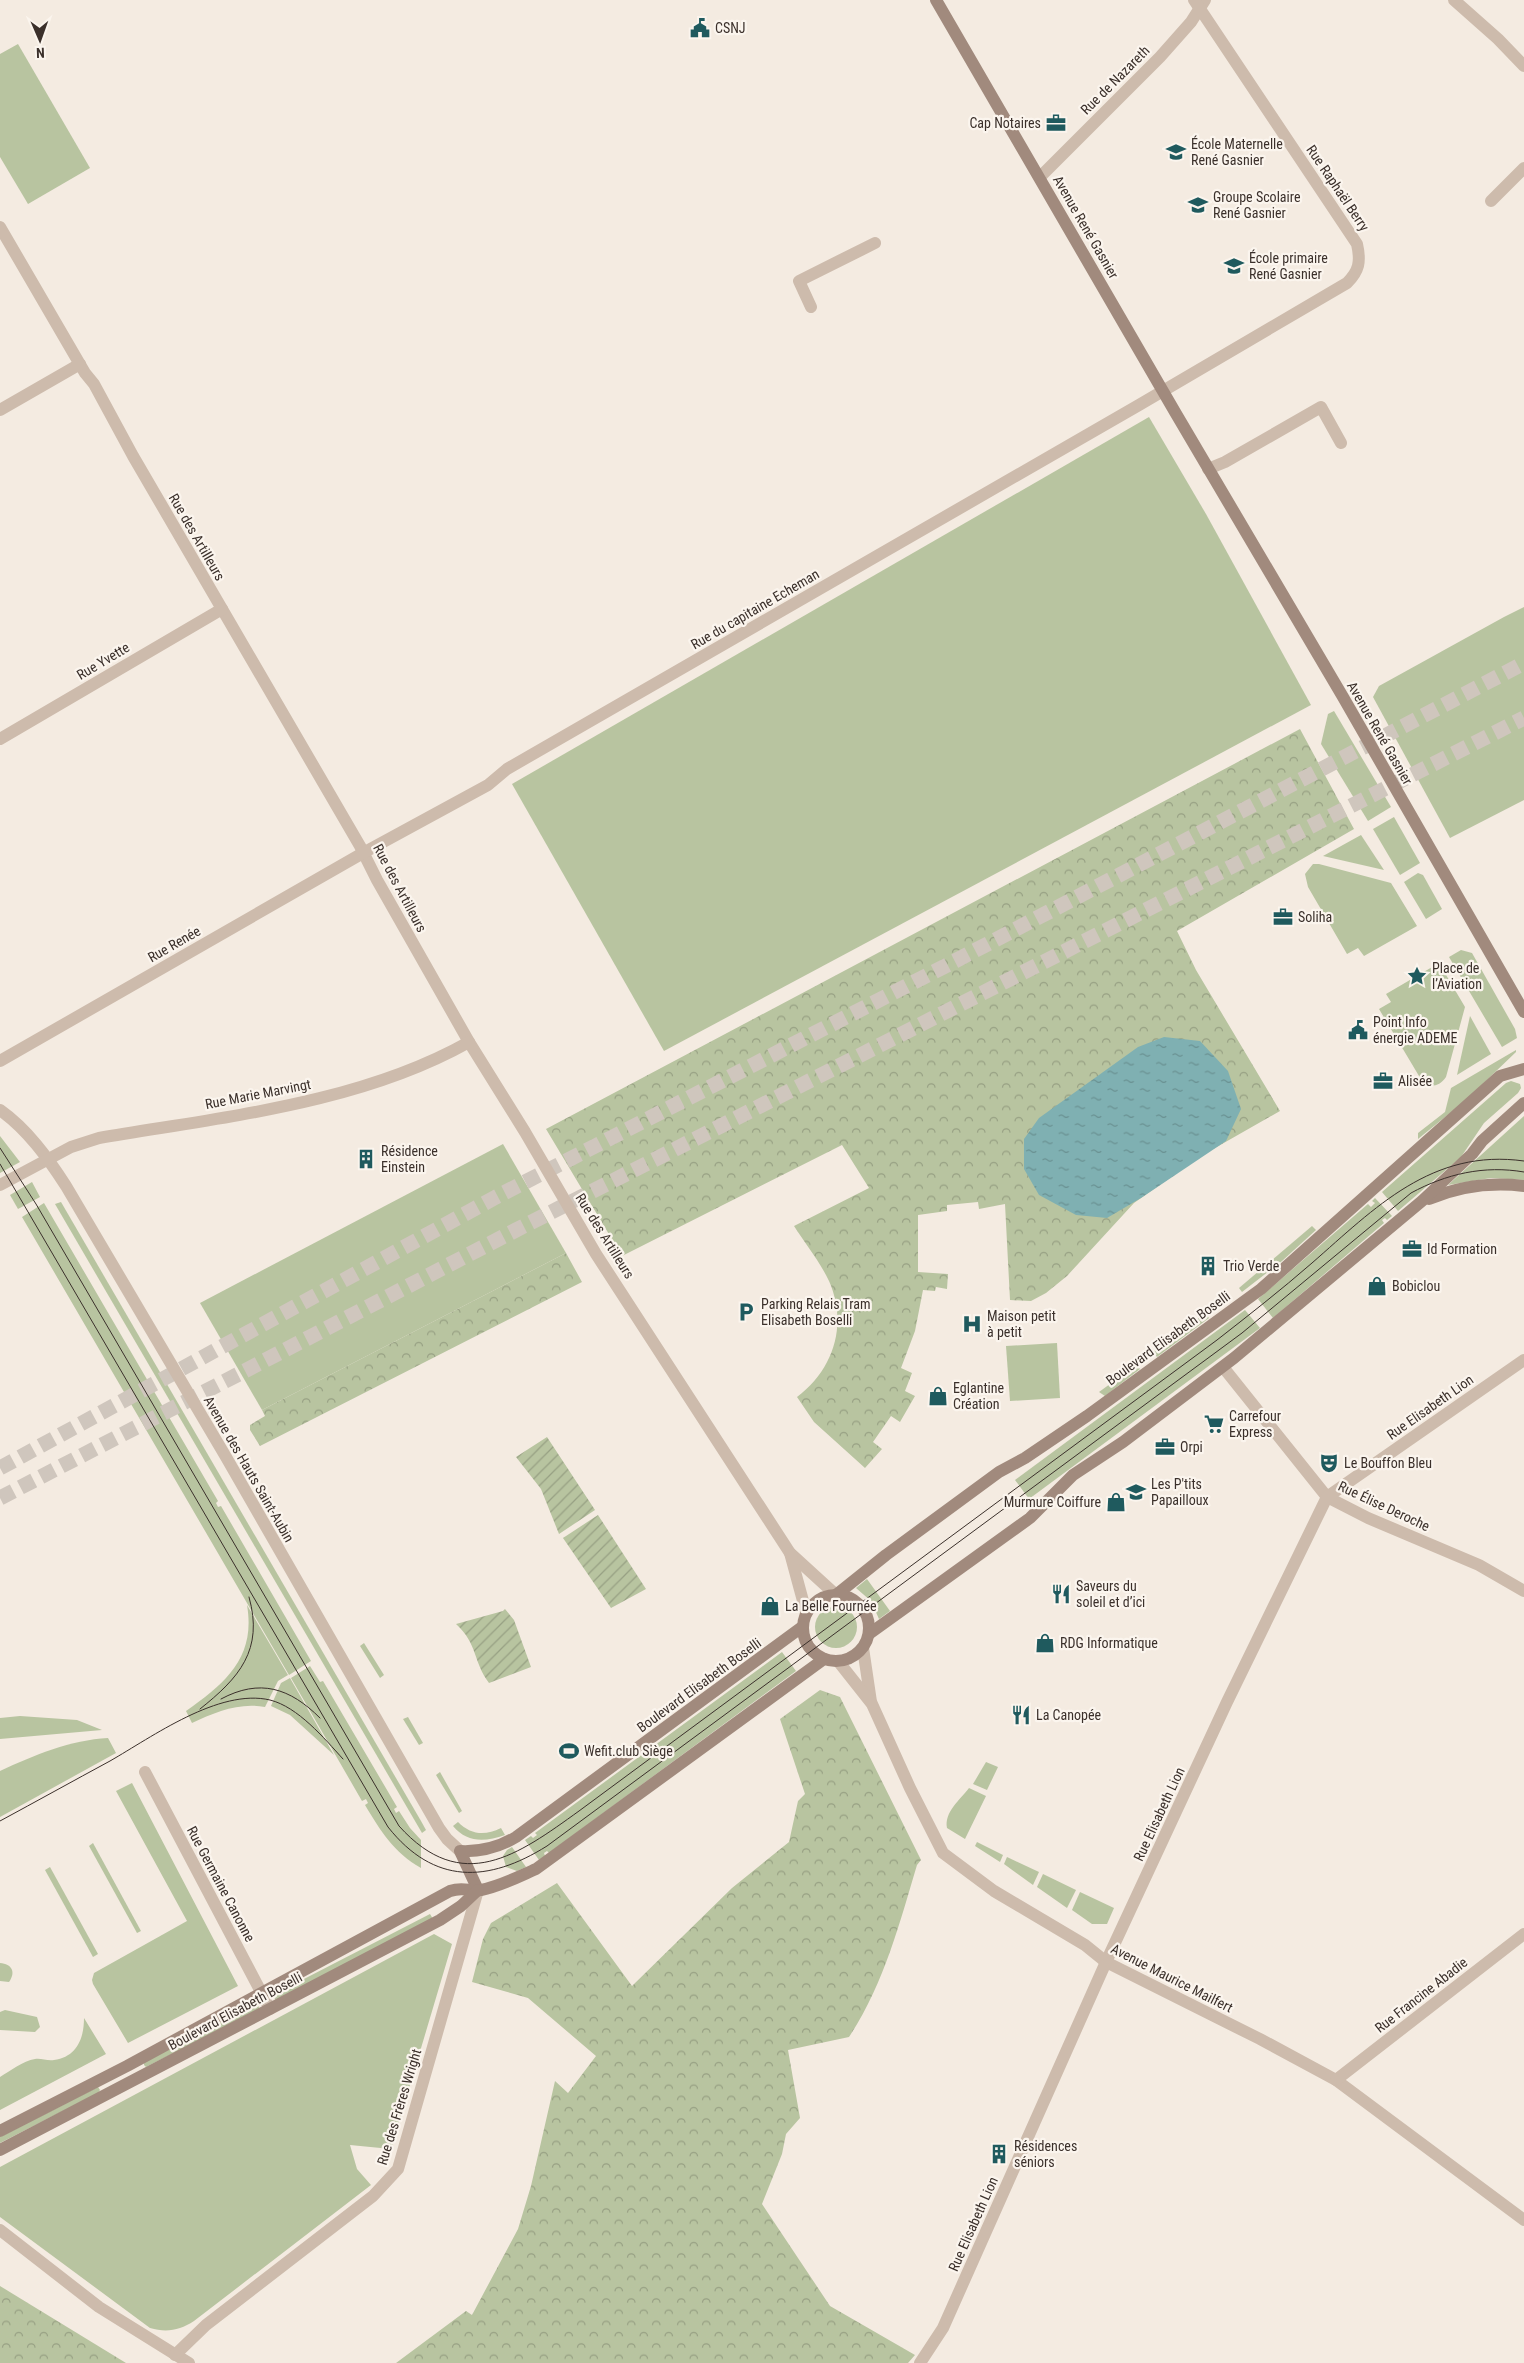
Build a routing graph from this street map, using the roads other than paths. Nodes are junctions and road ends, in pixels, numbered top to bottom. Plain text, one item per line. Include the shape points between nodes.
1 (936, 0) edge
2 (1454, 0) edge
3 (1200, 3) edge
4 (1524, 66) edge
5 (1524, 168) edge
6 (1040, 176) junction
7 (1491, 201) dead end
8 (0, 227) edge
9 (875, 242) dead end
10 (811, 307) dead end
11 (80, 364) junction
12 (1163, 392) junction
13 (0, 410) edge
14 (1341, 443) dead end
15 (1208, 469) junction
16 (222, 608) junction
17 (0, 739) edge
18 (363, 853) junction
19 (1524, 1012) edge
20 (469, 1042) junction
21 (0, 1061) edge
22 (1524, 1069) edge
23 (1524, 1103) edge
24 (0, 1110) edge
25 (49, 1159) junction
26 (0, 1185) edge
27 (1524, 1186) edge
28 (1422, 1201) junction
29 (1524, 1360) edge
30 (1223, 1367) junction
31 (1327, 1497) junction
32 (790, 1553) junction
33 (1524, 1591) edge
34 (836, 1594) junction
35 (806, 1612) junction
36 (802, 1627) junction
37 (869, 1634) junction
38 (863, 1648) junction
39 (824, 1659) junction
40 (838, 1661) junction
41 (872, 1704) junction
42 (145, 1772) dead end
43 (460, 1851) junction
44 (478, 1890) junction
45 (1524, 1934) edge
46 (1106, 1962) junction
47 (262, 1993) junction
48 (270, 2009) junction
49 (1336, 2080) junction
50 (0, 2131) edge
51 (0, 2150) edge
52 (1524, 2220) edge
53 (0, 2230) edge
54 (175, 2355) junction
55 (189, 2363) edge
56 (920, 2363) edge

1 - 6 street, Avenue René Gasnier
2 - 4 street
3 - 6 street, Rue de Nazareth via 1160,57
3 - 12 street, Rue Raphaël Berry via 1348,228 1360,258 1357,272 1333,293
5 - 7 street
6 - 12 street, Avenue René Gasnier
8 - 11 street, Rue des Artilleurs
9 - 10 street via 799,281
11 - 13 street
11 - 16 street, Rue des Artilleurs
12 - 15 street, Avenue René Gasnier
12 - 18 street, Rue du capitaine Echeman via 507,769 488,785
14 - 15 street via 1321,406
15 - 19 street, Avenue René Gasnier
16 - 17 street, Rue Yvette
16 - 18 street, Rue des Artilleurs
18 - 20 street, Rue des Artilleurs
18 - 21 street, Rue Renée
20 - 25 street, Rue Marie Marvingt via 384,1079 296,1104 99,1138 71,1147
20 - 32 street, Rue des Artilleurs via 596,1254
22 - 34 street, Boulevard Elisabeth Boselli via 1500,1076 1261,1289 1087,1416 999,1472
23 - 28 street
24 - 25 street, Avenue des Hauts Saint-Aubin
25 - 26 street, Rue Marie Marvingt
25 - 43 street, Avenue des Hauts Saint-Aubin via 221,1448 439,1828
27 - 28 street via 1478,1185
28 - 30 street
29 - 31 street, Rue Elisabeth Lion
30 - 31 street, Rue Élise Deroche
30 - 37 street via 1073,1475 1030,1518
31 - 33 street, Rue Élise Deroche via 1368,1518 1480,1564
31 - 46 street, Rue Elisabeth Lion
32 - 34 street, Rue des Artilleurs
32 - 35 street, Rue des Artilleurs
34 - 35 street via 817,1600
34 - 37 street via 859,1604 869,1619
35 - 36 street
36 - 39 street via 806,1643
36 - 43 street, Boulevard Elisabeth Boselli via 516,1837 489,1849
37 - 38 street
38 - 40 street via 852,1657
38 - 41 street, Avenue Maurice Mailfert
39 - 40 street
39 - 44 street, Boulevard Elisabeth Boselli via 536,1869 502,1885
40 - 41 street, Avenue Maurice Mailfert
41 - 46 street, Avenue Maurice Mailfert via 943,1853 994,1891 1085,1945
42 - 47 street, Rue Germaine Canonne
43 - 44 street
44 - 47 street, Boulevard Elisabeth Boselli via 461,1887 450,1891
44 - 48 street, Boulevard Elisabeth Boselli via 440,1920
44 - 54 street, Rue des Frères Wright via 398,2169 373,2196 206,2325
45 - 49 street, Rue Francine Abadie
46 - 49 street, Avenue Maurice Mailfert
46 - 56 street, Rue Elisabeth Lion via 942,2328
47 - 48 street, Rue Germaine Canonne
47 - 50 street, Boulevard Elisabeth Boselli
48 - 51 street, Boulevard Elisabeth Boselli
49 - 52 street, Avenue Maurice Mailfert
53 - 54 street via 99,2307
54 - 55 street

